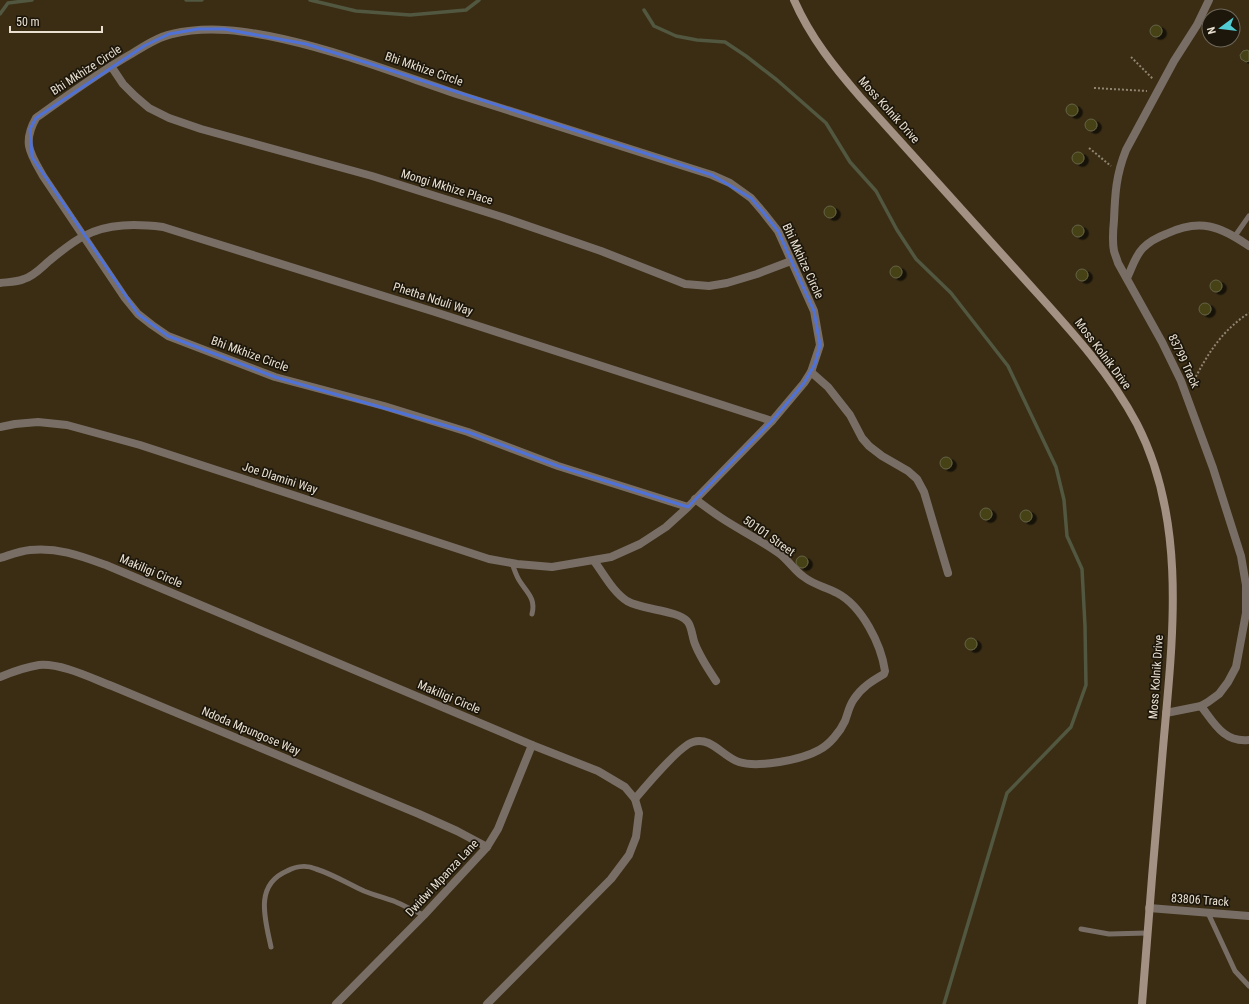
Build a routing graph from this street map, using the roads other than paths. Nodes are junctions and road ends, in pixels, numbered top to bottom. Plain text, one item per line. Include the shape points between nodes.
1 (794, 0) edge
2 (1209, 0) edge
3 (111, 66) junction
4 (1249, 216) edge
5 (84, 236) junction
6 (1235, 236) junction
7 (1249, 246) edge
8 (791, 261) junction
9 (1127, 278) junction
10 (0, 283) edge
11 (811, 372) junction
12 (772, 421) junction
13 (0, 427) edge
14 (695, 499) junction
15 (688, 507) junction
16 (0, 558) edge
17 (594, 561) junction
18 (512, 563) junction
19 (552, 567) joint
20 (948, 573) dead end
21 (1248, 594) edge
22 (532, 614) dead end
23 (0, 677) edge
24 (716, 681) dead end
25 (1200, 706) junction
26 (1166, 713) junction
27 (1249, 740) edge
28 (532, 745) junction
29 (635, 799) junction
30 (487, 847) junction
31 (1149, 908) junction
32 (1208, 912) junction
33 (424, 915) junction
34 (1249, 916) edge
35 (1081, 929) dead end
36 (1147, 933) junction
37 (271, 946) dead end
38 (1249, 986) edge
39 (336, 1004) edge
40 (487, 1004) edge
41 (1142, 1004) edge

1 - 26 main road, Moss Kolnik Drive via 802,19 833,65 1078,339 1111,382 1137,425 1161,486 1170,541 1172,594
2 - 9 street, 83799 Track via 1126,150 1116,182 1114,251
3 - 5 street, Bhi Mkhize Circle via 36,118 30,129 28,145 32,157
3 - 8 street, Mongi Mkhize Place via 123,84 148,108 169,118 200,129 372,176 502,217 686,284 709,286 727,283
3 - 8 street, Bhi Mkhize Circle via 169,34 198,29 256,33 306,44 730,183 763,212 778,231
4 - 6 lane
5 - 10 street, Phetha Nduli Way via 30,277
5 - 12 street, Phetha Nduli Way via 96,230 123,226 162,227
5 - 15 street, Bhi Mkhize Circle via 138,314 168,336 275,377 446,425 558,466
6 - 7 street
6 - 9 street via 1204,224 1187,226 1168,233 1143,248
8 - 11 street, Bhi Mkhize Circle via 814,311 820,345
9 - 21 street, 83799 Track via 1162,342 1187,396 1234,535
11 - 12 street, Bhi Mkhize Circle
11 - 20 street via 828,387 846,409 862,438 882,456 917,479 924,492
12 - 14 street, Bhi Mkhize Circle
13 - 18 street, Joe Dlamini Way via 38,422 74,427 140,445 489,559
14 - 15 street, Bhi Mkhize Circle
14 - 29 street, 50101 Street via 781,555 804,577 845,597 863,617 880,651 885,671 858,694 837,734 819,750 784,761 759,764 733,760 709,743 690,743 669,761
15 - 17 street, Bhi Mkhize Circle via 666,528 640,544 611,557
16 - 28 street, Makiligi Circle via 29,550 48,550 68,552 106,565
17 - 19 street, Bhi Mkhize Circle
17 - 24 street via 618,594 628,601 642,607 678,615 686,620 694,643
18 - 19 street, Joe Dlamini Way
18 - 22 lane via 520,581 531,595
21 - 25 street, 83799 Track via 1236,666 1219,694
23 - 30 street, Ndoda Mpungose Way via 40,665 68,670 412,810
25 - 26 street, 83799 Track
25 - 27 street via 1223,733 1237,740
26 - 31 main road, Moss Kolnik Drive
28 - 29 street, Makiligi Circle via 598,771 625,787
28 - 30 street, Dwidwi Mpanza Lane via 498,828
29 - 40 street via 639,814 636,836 629,855 611,880
30 - 33 street, Dwidwi Mpanza Lane
31 - 32 street, 83806 Track
31 - 36 main road, Moss Kolnik Drive
32 - 34 street, 83806 Track
32 - 38 lane via 1235,971
33 - 37 lane via 397,902 368,893 316,868 303,866 283,872 266,889 264,902
33 - 39 street, Dwidwi Mpanza Lane
35 - 36 lane via 1109,934
36 - 41 main road, Moss Kolnik Drive

